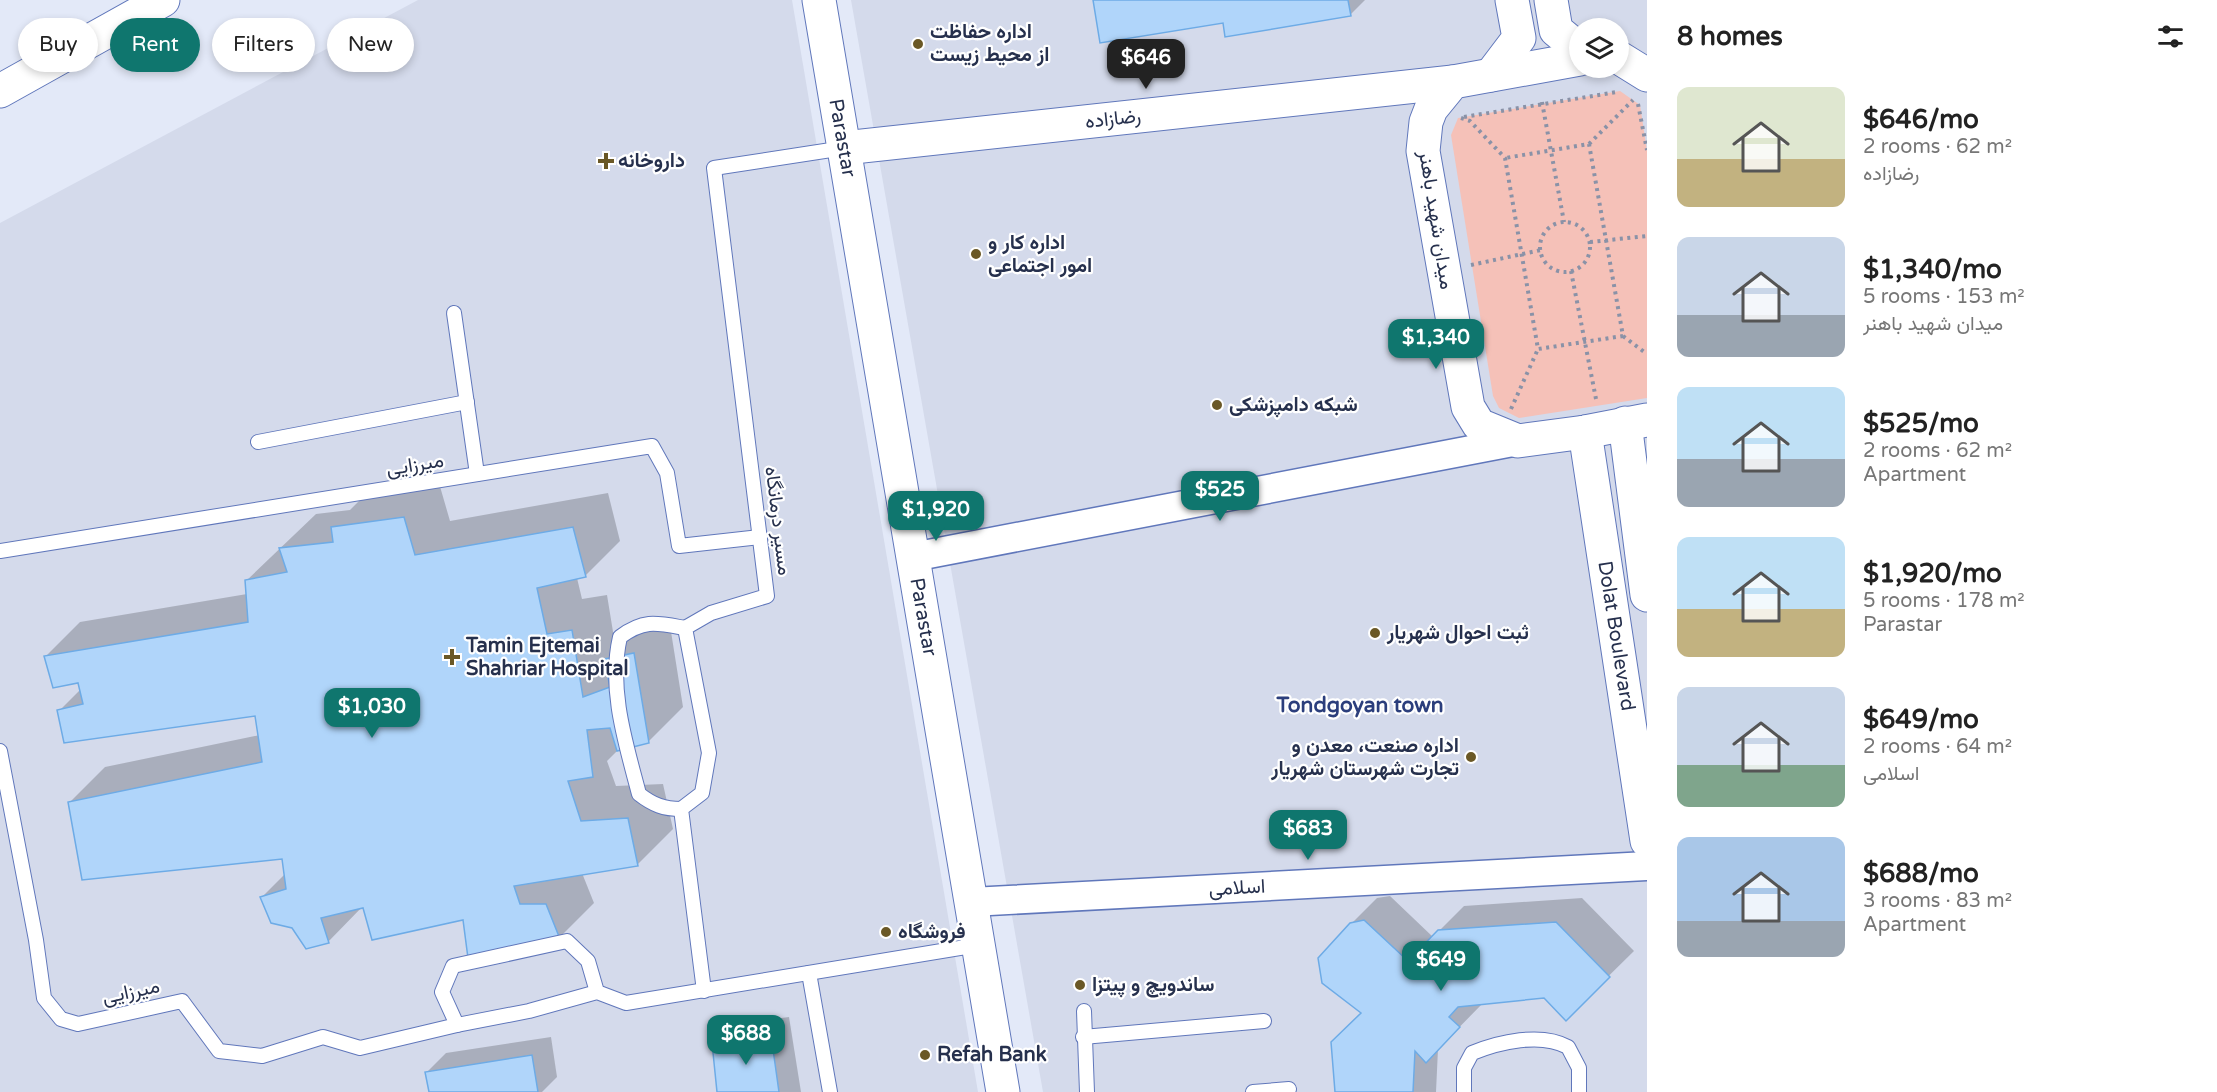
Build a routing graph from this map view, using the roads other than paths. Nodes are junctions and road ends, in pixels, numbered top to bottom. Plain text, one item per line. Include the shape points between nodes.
1 (163, 0) edge
2 (819, 0) edge
3 (1512, 0) edge
4 (1551, 0) edge
5 (1569, 41) edge
6 (1569, 61) edge
7 (1491, 75) junction
8 (1453, 82) junction
9 (0, 91) edge
10 (844, 148) junction
11 (454, 313) dead end
12 (466, 402) junction
13 (1615, 426) edge
14 (1506, 437) junction
15 (258, 442) dead end
16 (477, 474) junction
17 (760, 537) junction
18 (0, 551) edge
19 (913, 558) junction
20 (1647, 596) edge
21 (685, 628) junction
22 (0, 751) edge
23 (681, 808) junction
24 (1647, 841) edge
25 (1647, 866) edge
26 (971, 902) junction
27 (978, 945) junction
28 (809, 973) junction
29 (704, 991) junction
30 (597, 992) junction
31 (1083, 1011) dead end
32 (1264, 1022) dead end
33 (457, 1025) junction
34 (1083, 1037) junction
35 (1289, 1089) dead end
36 (830, 1092) edge
37 (1003, 1092) edge
38 (1087, 1092) edge
39 (1253, 1092) edge
40 (1464, 1092) edge
41 (1579, 1092) edge

1 - 9 main road
2 - 10 main road, Parastar
3 - 7 main road via 1519,38
4 - 5 main road via 1556,30
6 - 7 main road
7 - 8 main road
8 - 10 main road, رضازاده
8 - 14 main road, میدان شهید باهنر via 1431,109 1423,151 1465,266 1468,407 1479,425
10 - 17 lane, مسیر درمانگاه via 714,168
10 - 19 main road, Parastar
11 - 12 lane
12 - 15 lane
12 - 16 lane
13 - 14 main road
13 - 20 main road, Dolat Boulevard
13 - 24 main road, Dolat Boulevard
14 - 19 street
16 - 17 lane, میرزایی via 652,446 667,473 679,546
16 - 18 lane, میرزایی
17 - 21 lane, مسیر درمانگاه via 767,596 711,612
19 - 26 main road, Parastar
21 - 23 lane via 709,753 702,793
21 - 23 lane via 650,622 632,629 620,637 615,657 615,684 639,794 652,804
22 - 33 lane, میرزایی via 44,998 61,1019 78,1024 182,1001 219,1051 262,1056 323,1037 360,1048
23 - 29 lane
25 - 26 street, اسلامی
26 - 27 main road, Parastar
27 - 28 lane
27 - 37 main road, Parastar
28 - 29 lane
28 - 36 lane
29 - 30 lane via 626,1003
30 - 33 lane
30 - 33 lane via 588,961 567,941 453,966 442,992
31 - 34 lane
32 - 34 lane
34 - 38 lane
35 - 39 lane
40 - 41 lane via 1464,1068 1472,1053 1497,1044 1546,1039 1568,1047 1579,1068

